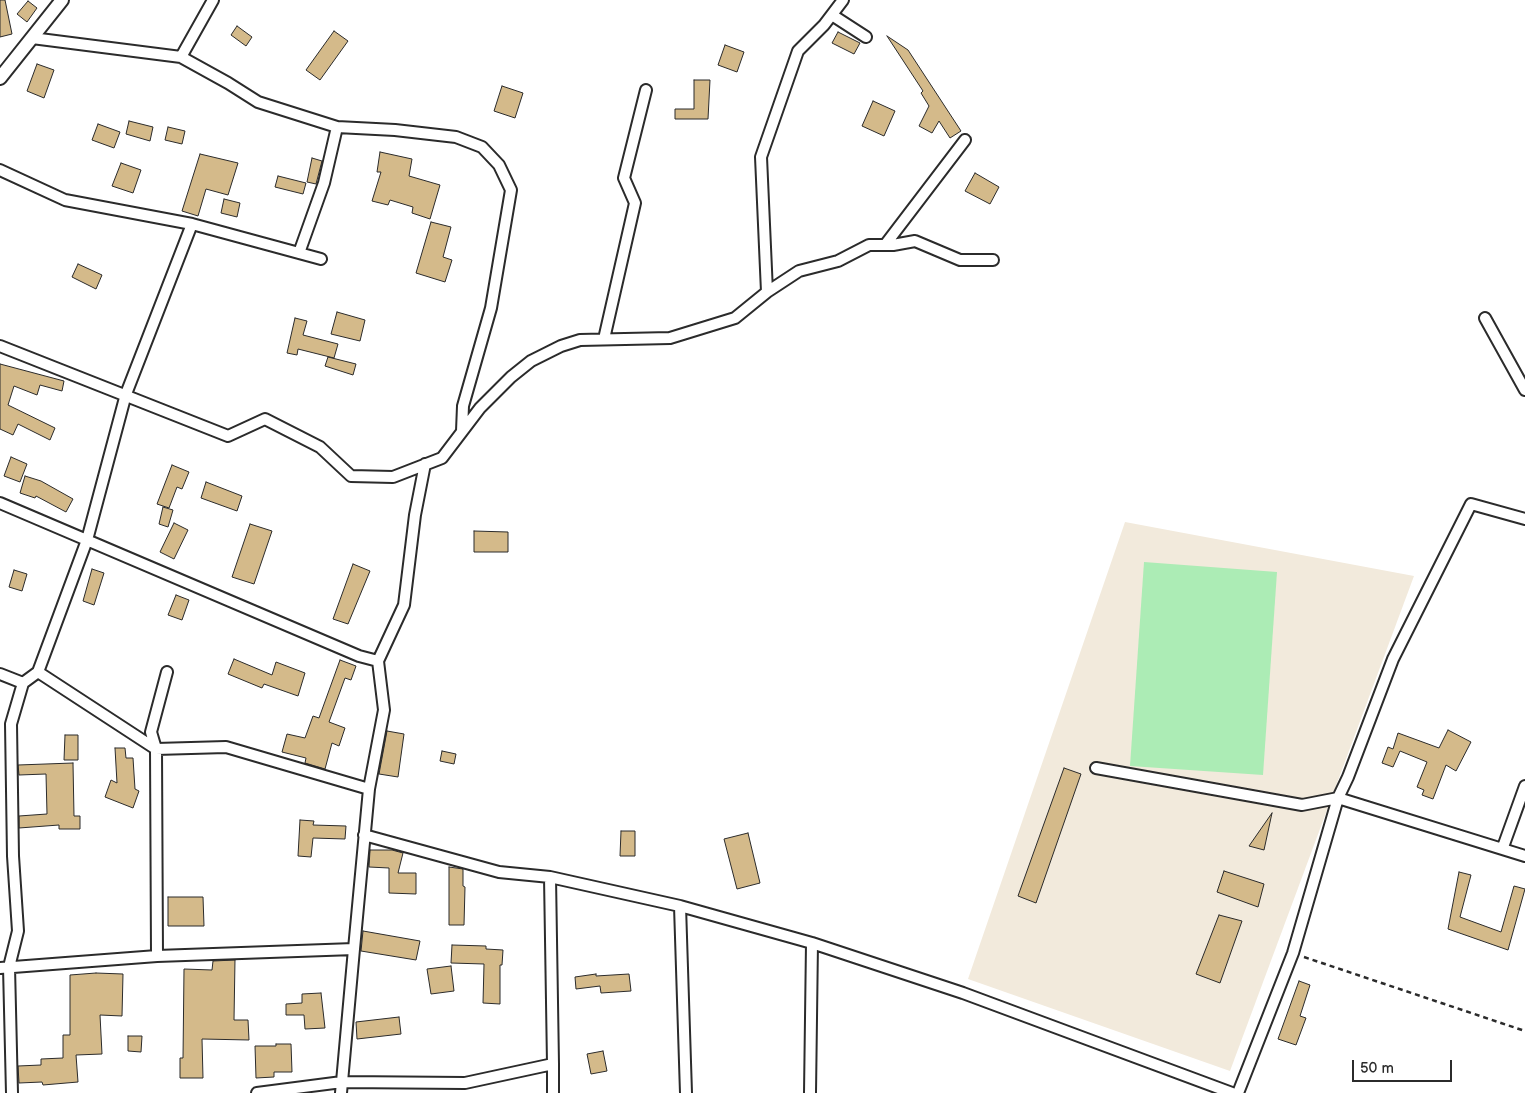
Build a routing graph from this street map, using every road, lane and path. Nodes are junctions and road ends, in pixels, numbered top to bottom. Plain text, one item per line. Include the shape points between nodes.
1 (62, 0) edge
2 (213, 0) edge
3 (843, 0) edge
4 (832, 15) junction
5 (866, 37) dead end
6 (32, 38) junction
7 (181, 57) junction
8 (0, 78) edge
9 (646, 90) dead end
10 (337, 127) junction
11 (965, 140) dead end
12 (0, 170) edge
13 (192, 224) junction
14 (885, 245) junction
15 (299, 253) junction
16 (321, 259) dead end
17 (993, 260) dead end
18 (767, 292) junction
19 (1485, 318) dead end
20 (604, 339) junction
21 (0, 346) edge
22 (1525, 390) edge
23 (126, 394) junction
24 (462, 431) junction
25 (425, 464) junction
26 (0, 502) edge
27 (1525, 519) edge
28 (87, 540) junction
29 (378, 661) junction
30 (38, 672) junction
31 (167, 672) dead end
32 (0, 674) edge
33 (23, 683) junction
34 (156, 749) junction
35 (1096, 768) dead end
36 (1525, 786) edge
37 (369, 788) junction
38 (1338, 798) junction
39 (364, 835) junction
40 (1503, 848) junction
41 (1525, 856) edge
42 (550, 877) junction
43 (680, 906) junction
44 (812, 943) junction
45 (354, 949) junction
46 (1293, 953) junction
47 (157, 956) junction
48 (5, 967) edge
49 (1525, 1031) edge
50 (553, 1064) junction
51 (342, 1082) junction
52 (12, 1093) edge
53 (257, 1093) edge
54 (341, 1093) edge
55 (553, 1093) edge
56 (686, 1093) edge
57 (810, 1093) edge
58 (1232, 1093) edge
59 (1238, 1093) edge

1 - 6 street
2 - 7 street
3 - 4 street
4 - 5 street
4 - 18 street via 798,51 760,157
6 - 7 street
6 - 8 street
7 - 10 street via 258,102
9 - 20 street via 624,178 635,203
10 - 15 street via 324,183
10 - 24 street via 456,137 482,146 499,165 512,190 491,308 463,406
11 - 14 street
12 - 13 street via 66,200
13 - 15 street
13 - 23 street
14 - 17 street via 915,241 960,260
14 - 18 street via 869,245 838,261 799,271
15 - 16 street
18 - 20 street via 735,318 670,338
19 - 22 street
20 - 24 street via 580,340 531,361 480,408
21 - 23 street
23 - 25 street via 228,436 265,419 320,447 351,476 393,477
23 - 28 street
24 - 25 street via 442,458
25 - 29 street via 404,605
26 - 28 street
27 - 38 street via 1471,504 1392,659
28 - 29 street via 359,656
28 - 30 street
29 - 37 street via 384,710
30 - 33 street
30 - 34 street
31 - 34 street via 151,732
32 - 33 street
33 - 48 street via 12,724 13,856 18,931
34 - 37 street via 226,747
34 - 47 street
35 - 38 street via 1302,805
36 - 40 street
37 - 39 street
38 - 40 street
38 - 46 street
39 - 42 street via 499,872
39 - 45 street
40 - 41 street
42 - 43 street
42 - 50 street
43 - 44 street
43 - 56 street
44 - 57 street
44 - 58 street via 964,993
45 - 47 street
45 - 51 street
46 - 49 path
46 - 59 street
47 - 48 street
48 - 52 street
50 - 51 street via 464,1083
50 - 55 street
51 - 53 street
51 - 54 street

